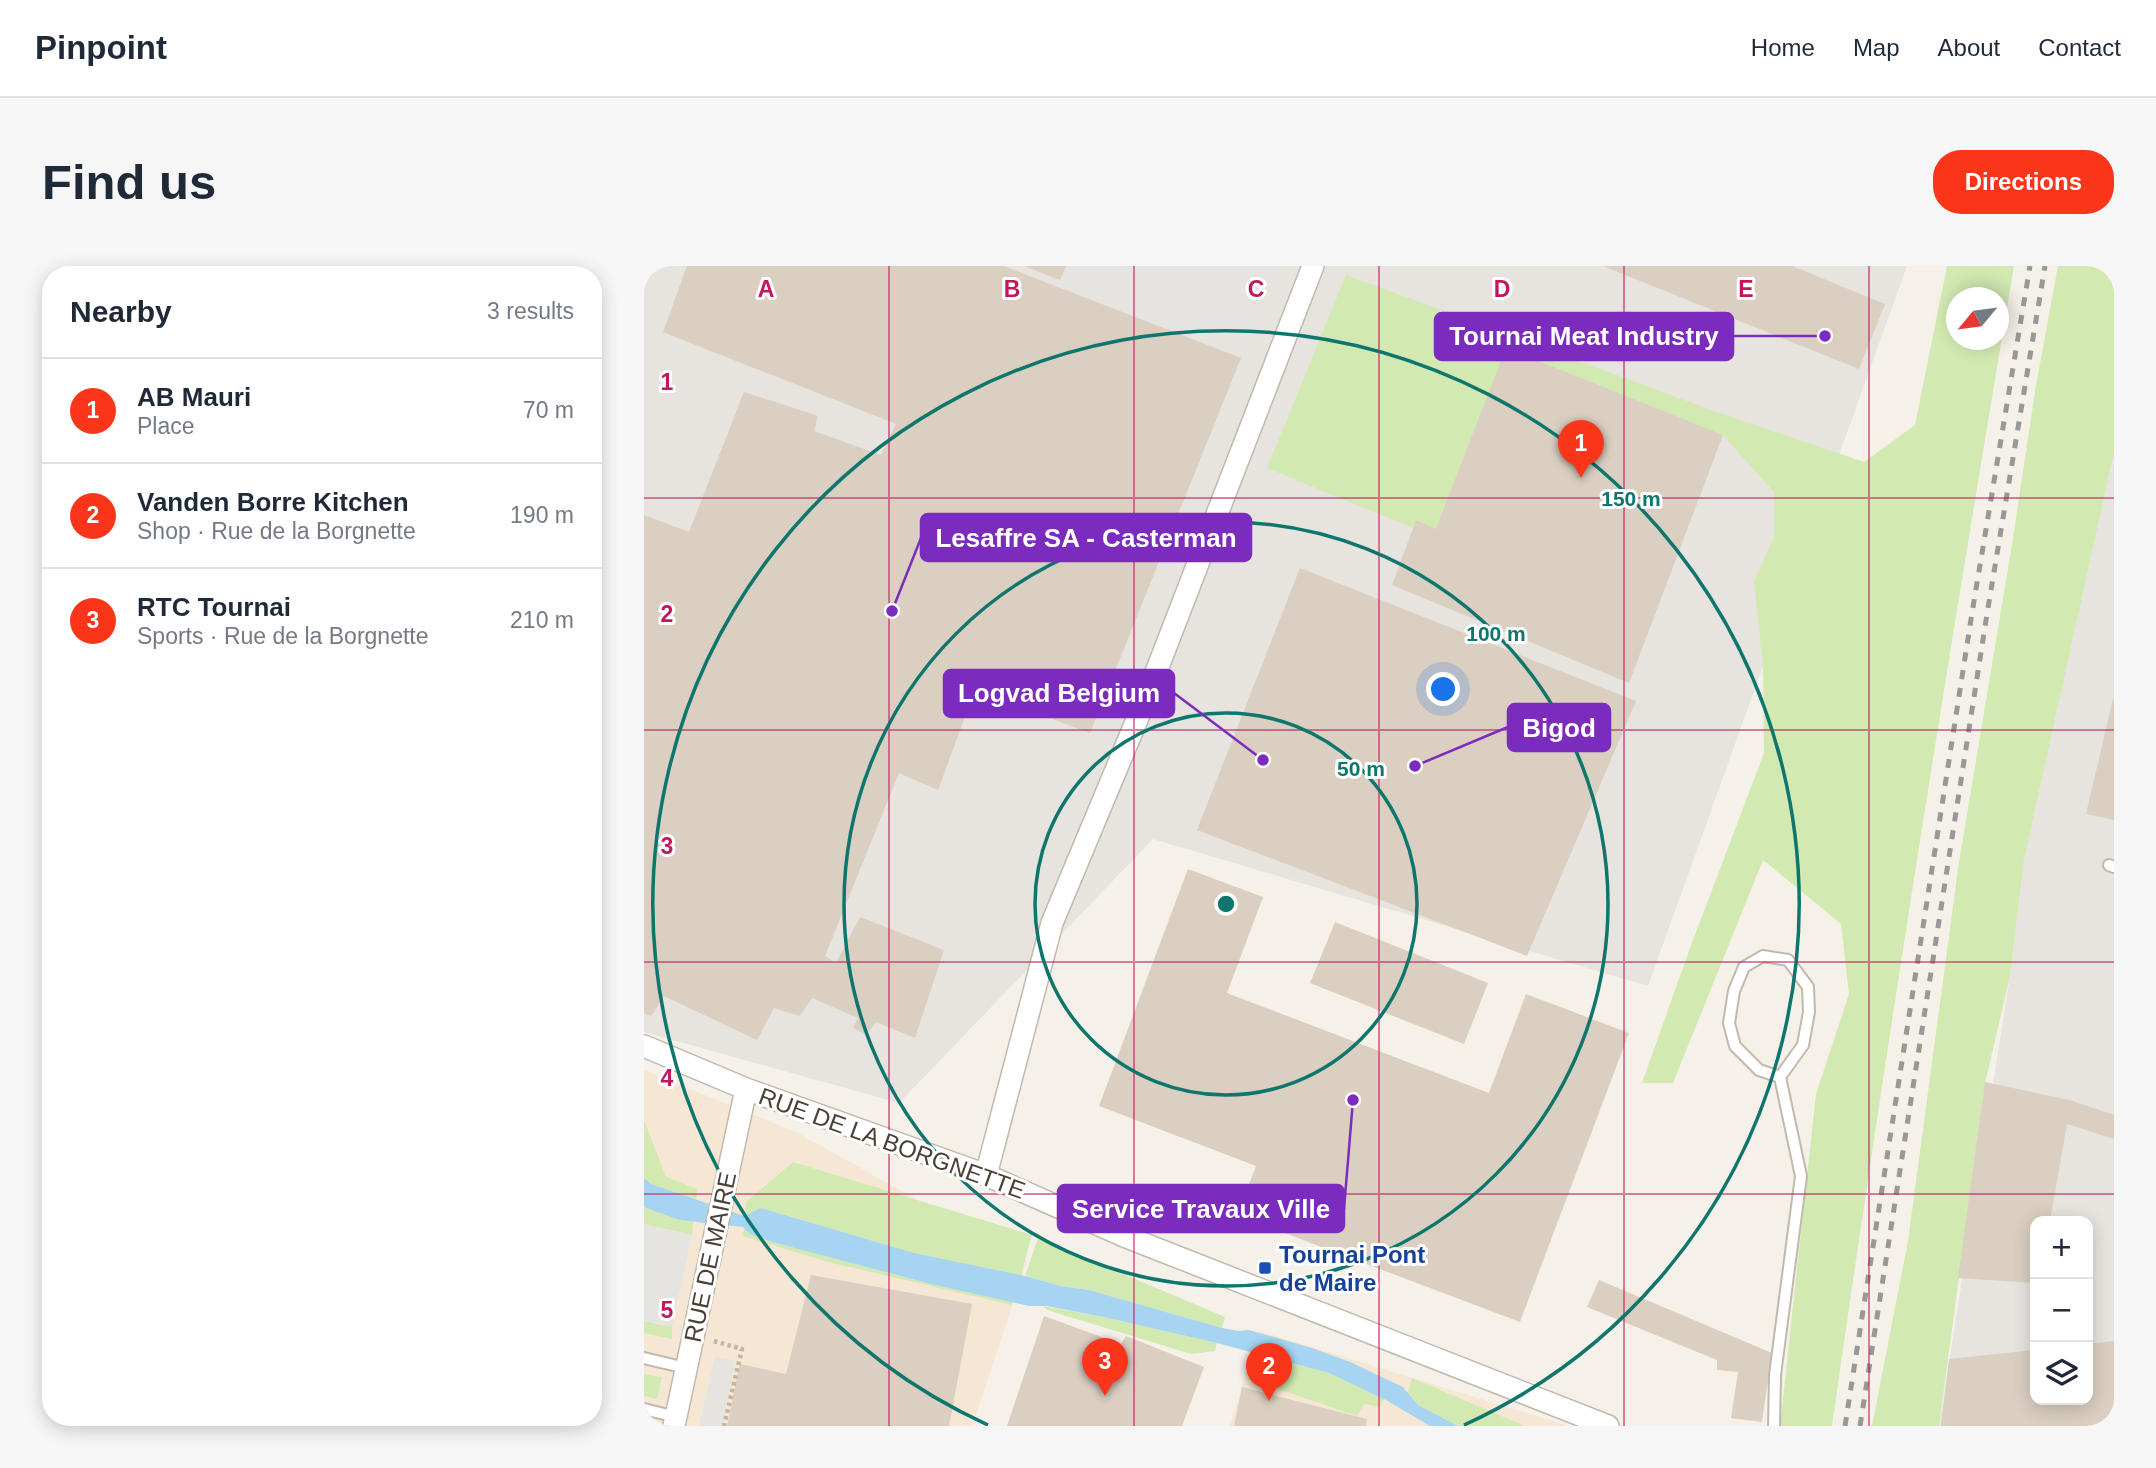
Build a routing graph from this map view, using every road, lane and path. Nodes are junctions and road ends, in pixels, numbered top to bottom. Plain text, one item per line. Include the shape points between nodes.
1 (1312, 266) edge
2 (644, 1046) edge
3 (1780, 1077) junction
4 (746, 1089) junction
5 (986, 1175) junction
6 (693, 1336) junction
7 (644, 1358) edge
8 (686, 1368) junction
9 (644, 1409) edge
10 (675, 1421) edge
11 (724, 1426) edge
12 (1608, 1426) edge
13 (1774, 1426) edge

1 - 5 street via 1146,698 1052,923
2 - 4 street, RUE DE LA BORGNETTE
3 - 3 lane via 1803,1045 1808,987 1788,960 1763,956 1744,967 1729,1023 1735,1046 1759,1069
3 - 13 lane via 1801,1176 1775,1375
4 - 5 street, RUE DE LA BORGNETTE
4 - 6 street, RUE DE MAIRE
5 - 12 street, RUE DE LA BORGNETTE via 1124,1236
6 - 8 street, RUE DE MAIRE
6 - 11 path via 742,1349
7 - 8 lane
8 - 10 street, RUE DE MAIRE
9 - 10 lane

